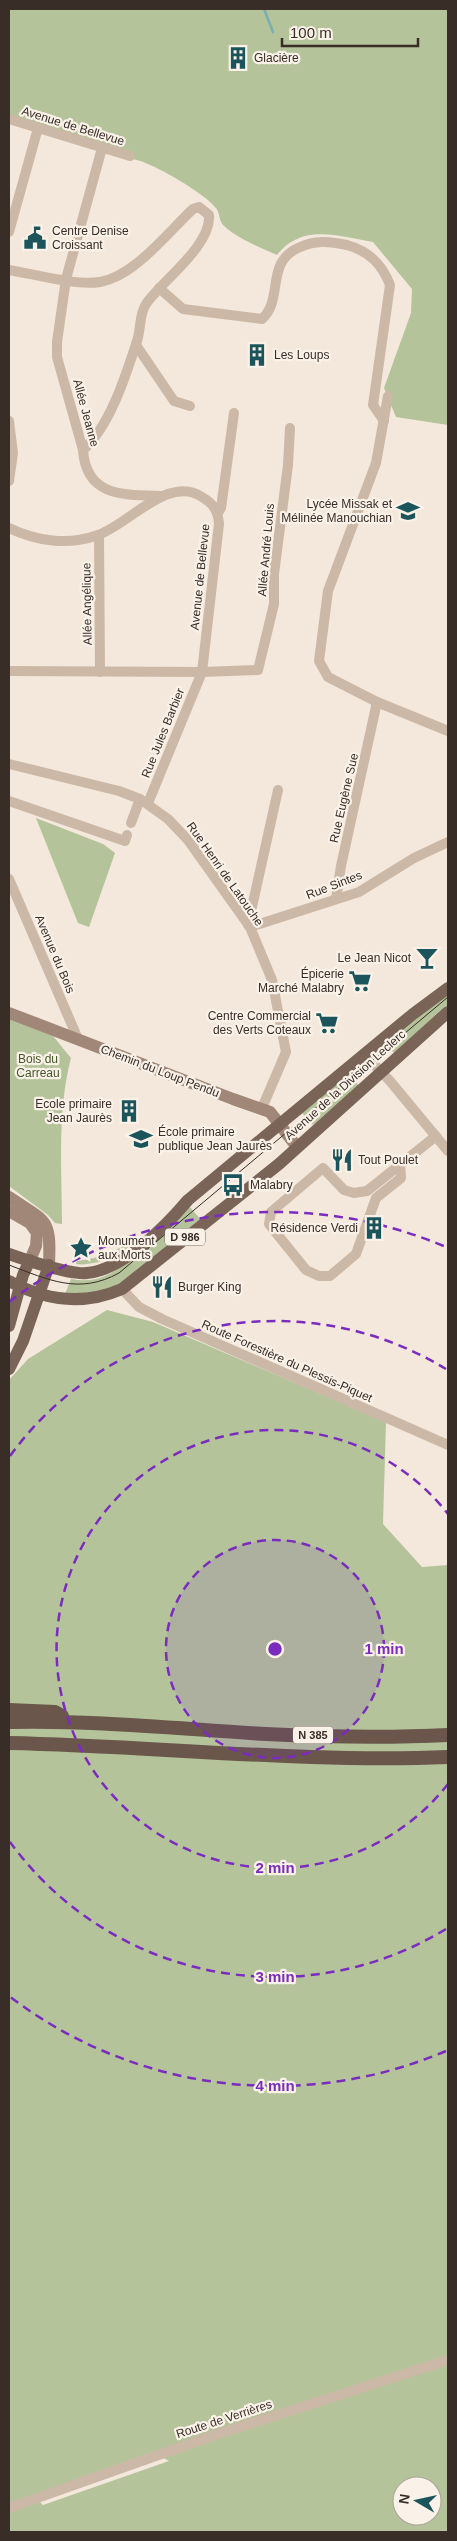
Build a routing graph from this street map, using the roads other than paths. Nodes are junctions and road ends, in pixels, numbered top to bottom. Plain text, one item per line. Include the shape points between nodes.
1 (9, 119) edge
2 (38, 128) junction
3 (102, 148) junction
4 (130, 156) dead end
5 (9, 232) edge
6 (9, 270) edge
7 (66, 279) junction
8 (159, 288) junction
9 (136, 345) junction
10 (388, 396) dead end
11 (190, 406) dead end
12 (234, 413) dead end
13 (9, 421) edge
14 (384, 422) junction
15 (290, 428) dead end
16 (84, 450) junction
17 (9, 481) edge
18 (161, 496) junction
19 (218, 513) junction
20 (9, 528) edge
21 (99, 535) junction
22 (9, 671) edge
23 (100, 672) junction
24 (202, 672) junction
25 (377, 702) junction
26 (448, 731) edge
27 (9, 764) edge
28 (278, 790) dead end
29 (9, 800) edge
30 (144, 801) junction
31 (131, 823) dead end
32 (127, 835) dead end
33 (448, 842) edge
34 (9, 879) edge
35 (336, 899) junction
36 (249, 926) junction
37 (448, 988) edge
38 (448, 1012) edge
39 (9, 1013) edge
40 (78, 1039) junction
41 (364, 1054) junction
42 (381, 1073) junction
43 (262, 1108) junction
44 (279, 1126) junction
45 (436, 1136) junction
46 (297, 1147) junction
47 (448, 1151) edge
48 (400, 1163) junction
49 (9, 1197) edge
50 (9, 1210) edge
51 (9, 1254) edge
52 (30, 1260) junction
53 (49, 1265) junction
54 (14, 1284) edge
55 (122, 1289) junction
56 (41, 1293) junction
57 (9, 1326) edge
58 (9, 1369) edge
59 (448, 1446) edge
60 (9, 1710) edge
61 (71, 1721) junction
62 (9, 1722) edge
63 (448, 1735) edge
64 (9, 1744) edge
65 (448, 1757) edge
66 (448, 2360) edge
67 (9, 2508) edge

1 - 2 street, Avenue de Bellevue
2 - 3 street, Avenue de Bellevue
2 - 5 street
3 - 4 street, Avenue de Bellevue
3 - 7 street, Allée Jeanne
6 - 7 street
7 - 8 street via 91,282 117,276 146,256 199,207 209,215 206,228 189,258
7 - 16 street, Allée Jeanne via 56,351
8 - 9 street via 145,306
8 - 14 street via 184,309 262,319 270,312 279,263 293,250 310,242 328,241 355,247 370,255 384,270 390,285 373,405
9 - 11 street via 174,401
9 - 16 street via 110,411
10 - 14 street
12 - 19 street
13 - 17 street via 13,453
14 - 25 street via 376,463 328,591 319,661 328,677
15 - 24 street, Allée André Louis via 273,610 256,672
16 - 18 street, Allée Jeanne via 89,475 101,488 126,494
18 - 19 street, Avenue de Bellevue via 179,491 194,492 207,500
18 - 21 street, Avenue de Bellevue
19 - 24 street, Avenue de Bellevue
20 - 21 street, Avenue de Bellevue via 45,540
21 - 23 street, Allée Angélique
22 - 23 street
23 - 24 street
24 - 30 street, Rue Jules Barbier
25 - 26 street
25 - 35 street, Rue Eugène Sue
27 - 30 street, Rue Henri de Latouche via 119,791
28 - 36 street
29 - 32 street via 125,842
30 - 31 street, Rue Jules Barbier
30 - 36 street, Rue Henri de Latouche via 168,818 188,840
33 - 35 street, Rue Sintes via 414,858 359,892
34 - 40 street, Avenue du Bois
35 - 36 street, Rue Sintes
36 - 43 street, Rue Henri de Latouche via 272,980 286,1052
37 - 41 main road, Avenue de la Division Leclerc / D 986
38 - 42 main road, Avenue de la Division Leclerc / D 986
39 - 40 main road, Chemin du Loup Pendu
40 - 43 main road, Chemin du Loup Pendu via 233,1100
41 - 42 street
41 - 44 main road, Avenue de la Division Leclerc / D 986
42 - 45 street
42 - 46 main road, Avenue de la Division Leclerc / D 986
43 - 44 main road via 270,1112
44 - 46 main road
44 - 53 main road, Avenue de la Division Leclerc / D 986 via 188,1200 174,1217 122,1260 87,1274
45 - 47 street
45 - 48 street
46 - 55 main road, Avenue de la Division Leclerc / D 986
48 - 48 street via 367,1191 354,1193 344,1190 324,1168 271,1212 269,1224 306,1270 319,1276 330,1276 356,1254 376,1198 401,1178
49 - 53 main road via 46,1224 51,1240
50 - 52 main road via 35,1229 38,1237
51 - 52 main road, Avenue de la Division Leclerc
52 - 53 main road, Avenue de la Division Leclerc
52 - 54 main road
53 - 56 main road
54 - 56 main road, Avenue de la Division Leclerc
54 - 57 main road
55 - 56 main road, Avenue de la Division Leclerc / D 986 via 93,1299
55 - 59 street, Route Forestière du Plessis-Piquet via 139,1307 162,1319
56 - 58 main road
60 - 61 highway via 55,1712
61 - 62 highway, N 385
61 - 63 highway, N 385 via 266,1734
64 - 65 highway, N 385 via 138,1747 352,1759
66 - 67 street, Route de Verrières via 215,2435

